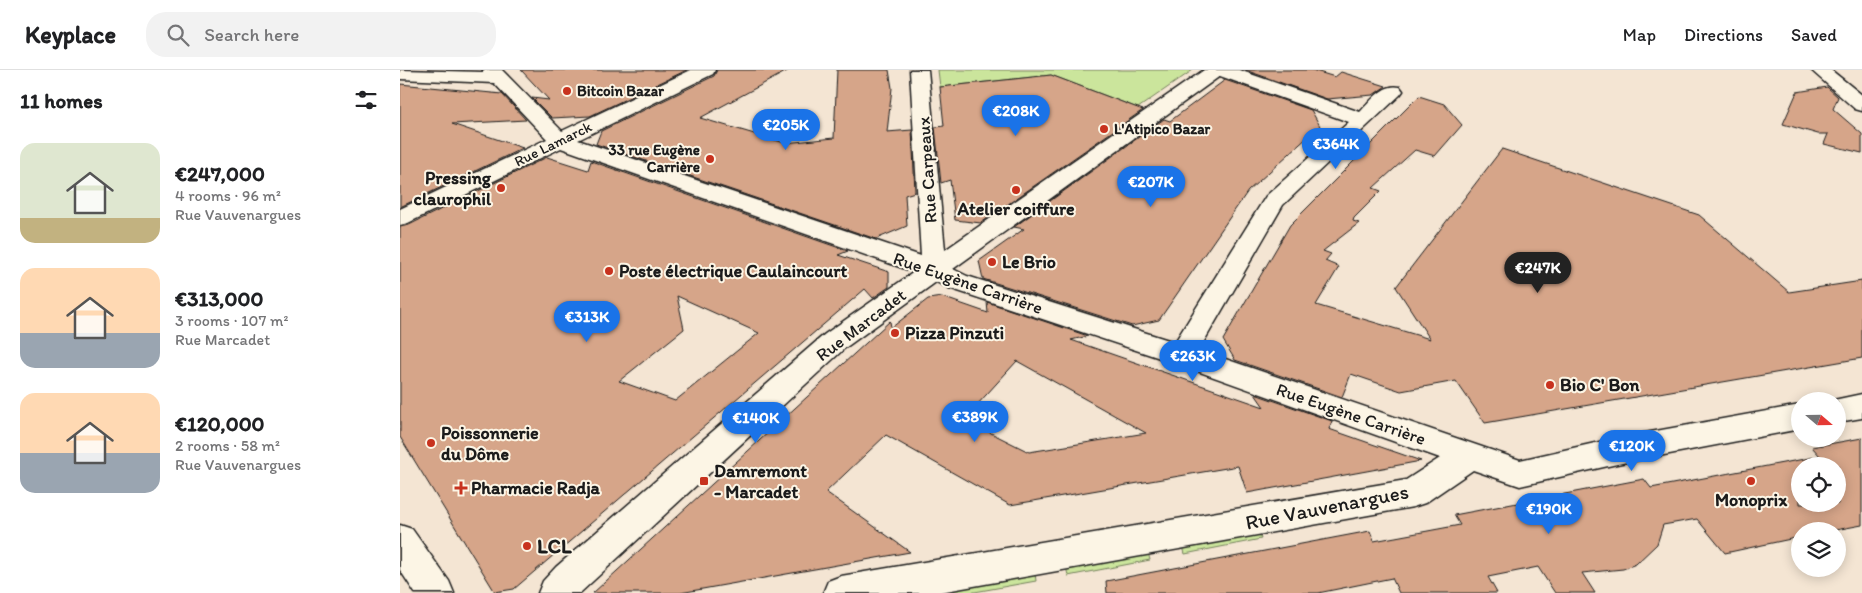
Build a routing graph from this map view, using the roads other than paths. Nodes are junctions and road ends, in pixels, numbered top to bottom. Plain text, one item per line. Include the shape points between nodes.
1 (706, 70) edge
2 (1216, 70) edge
3 (1221, 70) edge
4 (1820, 70) edge
5 (400, 73) edge
6 (920, 73) edge
7 (495, 74) edge
8 (1393, 91) dead end
9 (1862, 105) edge
10 (1362, 120) junction
11 (560, 142) junction
12 (400, 218) edge
13 (934, 270) junction
14 (1182, 355) junction
15 (1862, 406) edge
16 (1846, 409) edge
17 (1791, 419) edge
18 (1469, 456) junction
19 (400, 540) edge
20 (436, 593) edge
21 (556, 593) edge
22 (841, 593) edge

1 - 11 street, Rue Lamarck
2 - 13 street, Rue Marcadet
3 - 10 street
4 - 9 street
5 - 7 street
6 - 13 street, Rue Carpeaux
7 - 11 street, Rue Eugène Carrière
8 - 10 street
10 - 14 street via 1274,201
11 - 12 street, Rue Lamarck
11 - 13 street, Rue Eugène Carrière
13 - 14 street, Rue Eugène Carrière via 958,282
13 - 21 street, Rue Marcadet via 835,341
14 - 18 street, Rue Eugène Carrière
15 - 16 street
17 - 18 street via 1617,451 1520,473
18 - 22 street, Rue Vauvenargues via 1413,493
19 - 20 street

